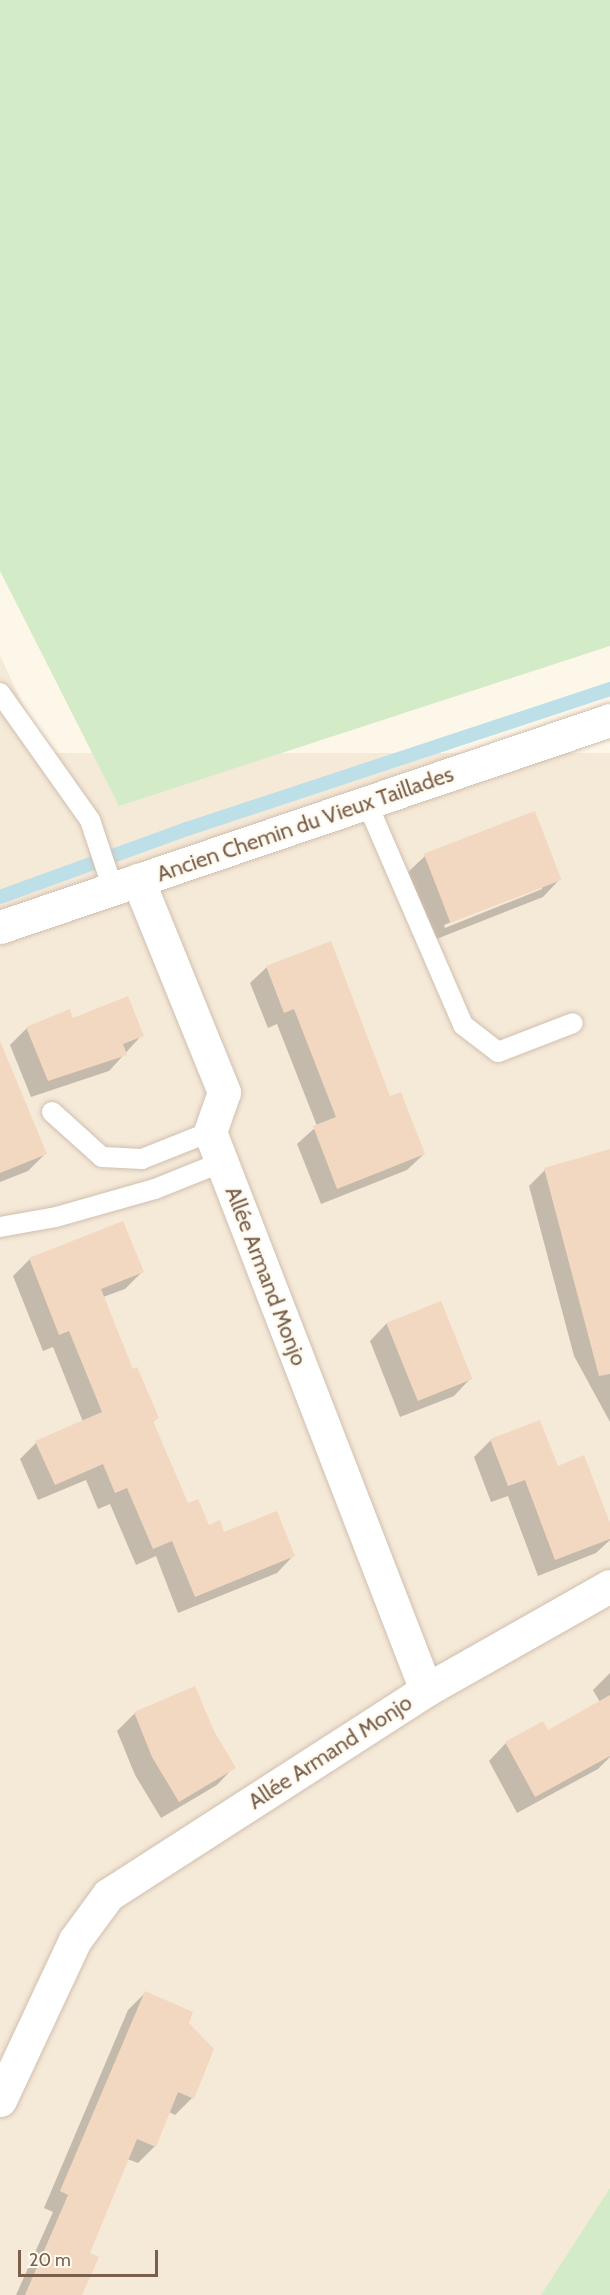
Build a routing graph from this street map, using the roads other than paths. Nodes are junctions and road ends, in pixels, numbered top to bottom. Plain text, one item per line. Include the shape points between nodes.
1 (0, 693) edge
2 (610, 720) edge
3 (367, 803) junction
4 (126, 885) junction
5 (0, 927) edge
6 (573, 1023) dead end
7 (52, 1112) dead end
8 (210, 1132) junction
9 (222, 1162) junction
10 (0, 1227) edge
11 (610, 1586) edge
12 (426, 1690) junction
13 (0, 2100) edge

1 - 4 lane via 90,820
2 - 3 street, Ancien Chemin du Vieux Taillades
3 - 4 street, Ancien Chemin du Vieux Taillades
3 - 6 lane via 463,1025 498,1052
4 - 5 street, Ancien Chemin du Vieux Taillades
4 - 8 street via 224,1092
7 - 8 lane via 102,1157 142,1159
8 - 9 street, Allée Armand Monjo
9 - 10 lane via 154,1189 56,1217
9 - 12 street, Allée Armand Monjo
11 - 12 street
12 - 13 street, Allée Armand Monjo via 108,1895 75,1940

